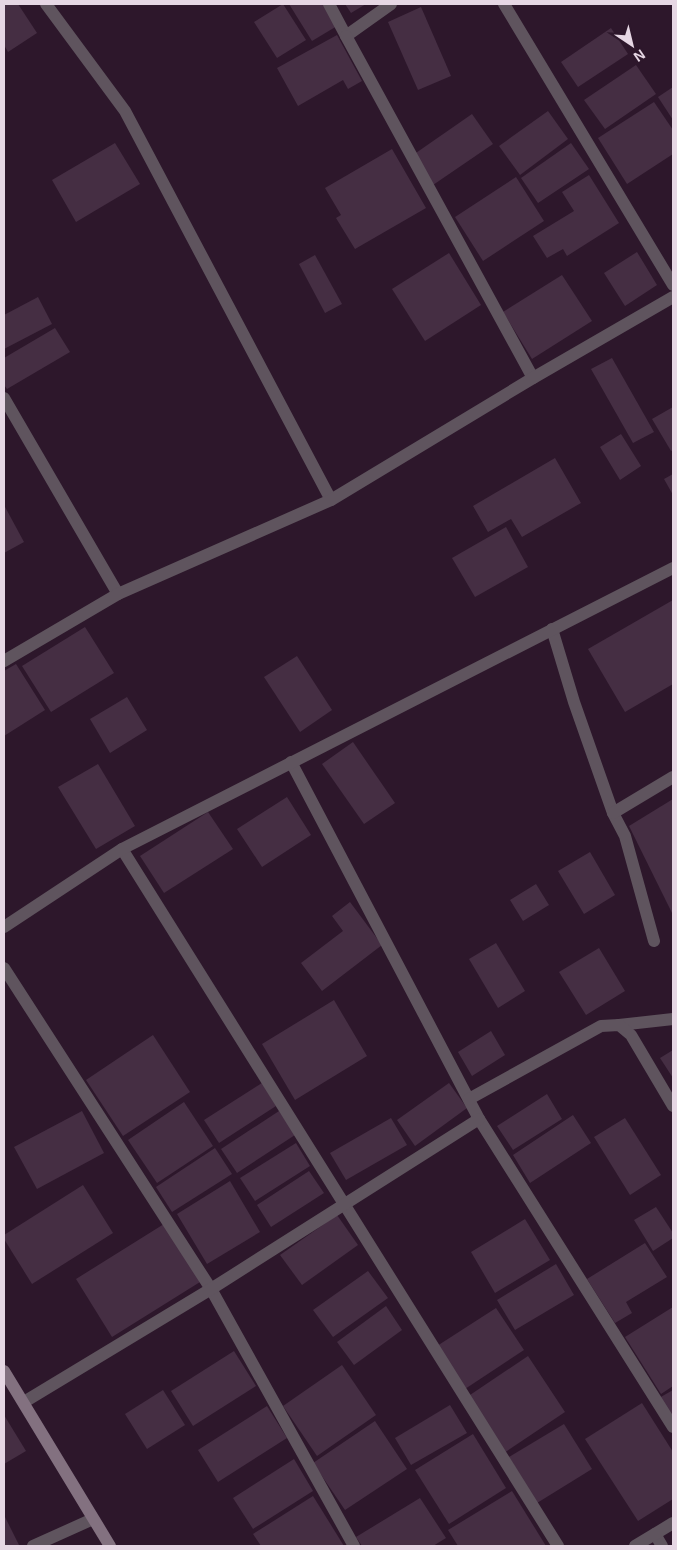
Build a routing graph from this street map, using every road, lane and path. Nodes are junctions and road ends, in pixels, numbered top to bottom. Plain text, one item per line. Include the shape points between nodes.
1 (46, 4) edge
2 (329, 4) edge
3 (391, 4) edge
4 (504, 4) edge
5 (346, 36) junction
6 (673, 285) edge
7 (673, 297) edge
8 (533, 378) junction
9 (4, 398) edge
10 (331, 500) junction
11 (673, 568) edge
12 (118, 594) junction
13 (552, 630) junction
14 (4, 661) edge
15 (291, 762) junction
16 (673, 777) edge
17 (613, 813) junction
18 (122, 848) junction
19 (4, 927) edge
20 (654, 941) dead end
21 (4, 968) edge
22 (673, 1019) edge
23 (619, 1025) junction
24 (469, 1099) junction
25 (673, 1106) edge
26 (480, 1119) junction
27 (343, 1205) junction
28 (211, 1289) junction
29 (5, 1374) edge
30 (24, 1402) junction
31 (673, 1427) edge
32 (93, 1519) junction
33 (673, 1523) edge
34 (654, 1534) junction
35 (33, 1546) edge
36 (110, 1546) edge
37 (354, 1546) edge
38 (558, 1546) edge
39 (635, 1546) edge
40 (662, 1546) edge

1 - 10 street via 125,111
2 - 5 street
3 - 5 street
4 - 6 street
5 - 8 street
7 - 8 street
8 - 10 street
9 - 12 street
10 - 12 street
11 - 13 street
12 - 14 street
13 - 15 street
13 - 17 street
15 - 18 street
15 - 24 street
16 - 17 street
17 - 20 street via 625,836
18 - 19 street
18 - 27 street
21 - 28 street
22 - 23 street
23 - 24 street via 601,1026
23 - 25 street via 631,1034
24 - 26 street
26 - 27 street
26 - 31 street
27 - 28 street
27 - 38 street
28 - 30 street
28 - 37 street
29 - 30 street
30 - 32 street
32 - 35 street
32 - 36 street
33 - 34 street
34 - 39 street
34 - 40 street

